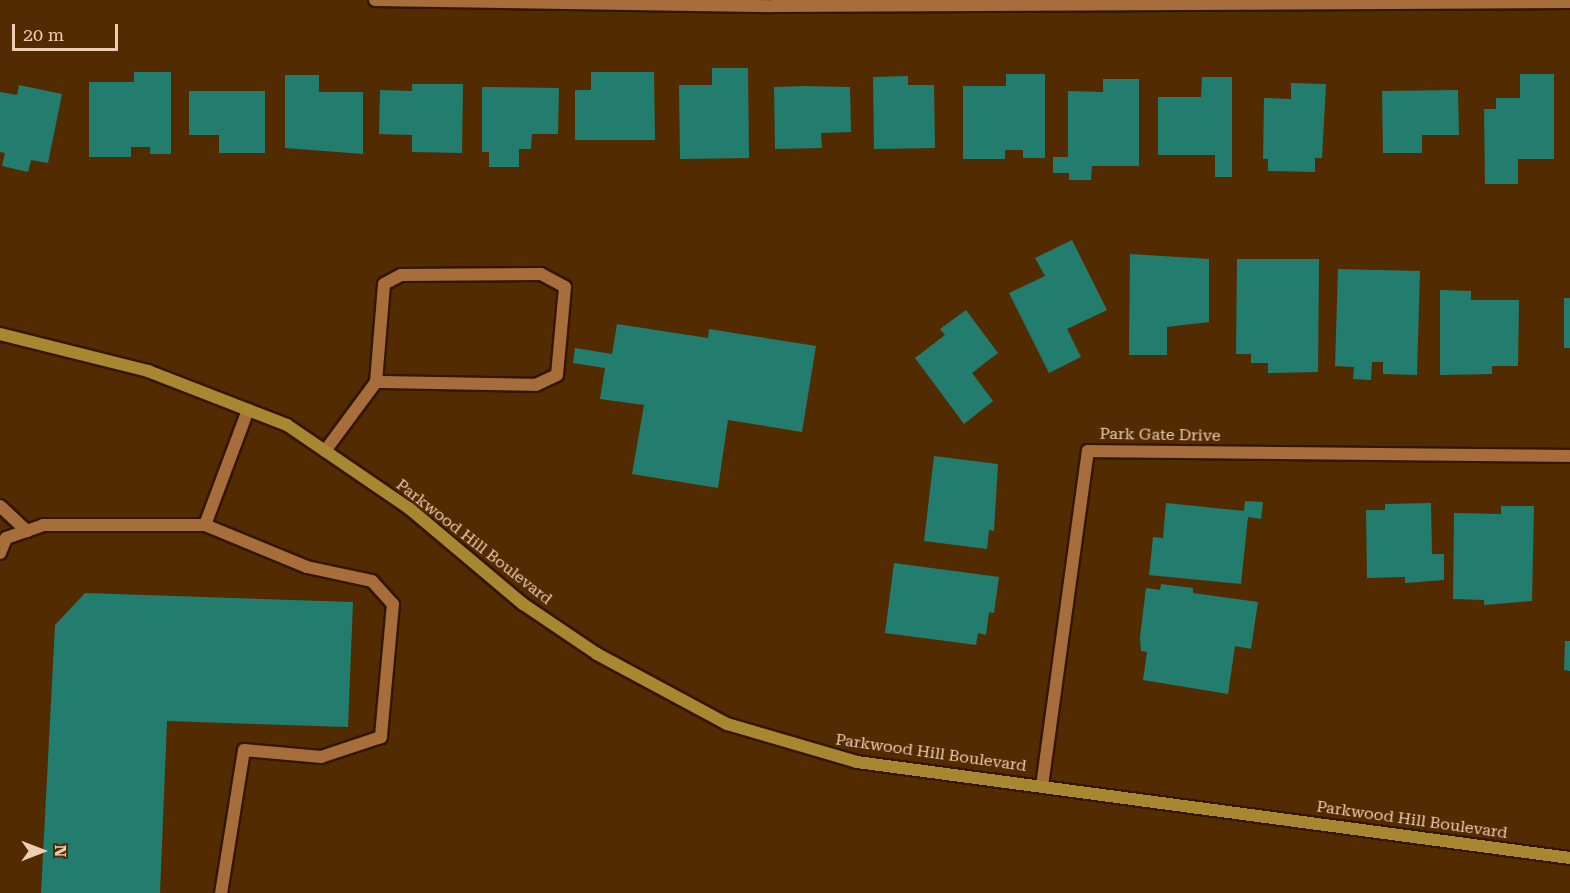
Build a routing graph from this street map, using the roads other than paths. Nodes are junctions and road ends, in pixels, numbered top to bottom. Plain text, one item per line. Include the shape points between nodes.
1 (375, 0) edge
2 (1451, 2) edge
3 (1570, 2) edge
4 (0, 334) edge
5 (376, 382) junction
6 (248, 410) junction
7 (325, 451) junction
8 (1570, 456) edge
9 (0, 506) edge
10 (205, 525) junction
11 (27, 531) junction
12 (0, 553) edge
13 (1042, 786) junction
14 (1570, 858) edge
15 (221, 893) edge

1 - 2 street via 773,6
2 - 3 street
4 - 6 street, Parkwood Hill Boulevard via 148,371
5 - 5 street via 536,386 557,375 566,287 541,274 401,274 384,284
5 - 7 street
6 - 7 street, Parkwood Hill Boulevard via 286,425
6 - 10 street
7 - 13 street, Parkwood Hill Boulevard via 410,509 523,604 597,654 727,724 857,762
8 - 13 street, Park Gate Drive via 1088,451
9 - 11 street
10 - 11 street via 43,525
10 - 15 street via 307,567 372,581 393,604 381,737 321,757 244,750
11 - 12 street via 6,538
13 - 14 street, Parkwood Hill Boulevard

